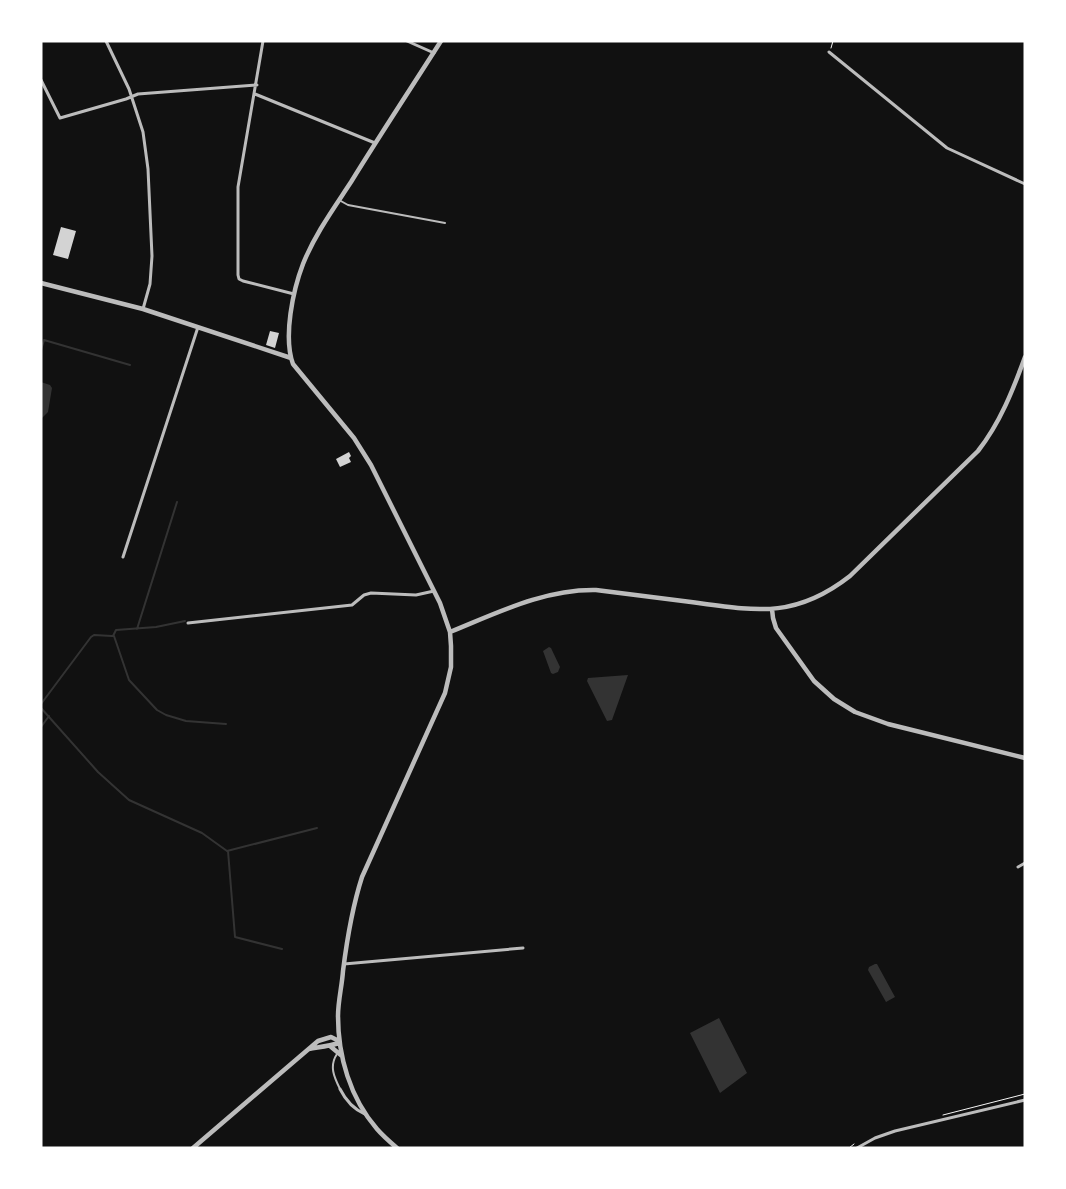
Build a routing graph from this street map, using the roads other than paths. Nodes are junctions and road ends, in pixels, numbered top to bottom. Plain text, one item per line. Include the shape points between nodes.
1 (106, 41) edge
2 (263, 41) edge
3 (407, 41) edge
4 (441, 41) edge
5 (434, 52) junction
6 (829, 52) road end
7 (41, 80) edge
8 (257, 85) junction
9 (255, 94) junction
10 (132, 96) junction
11 (375, 143) junction
12 (1025, 184) edge
13 (339, 200) junction
14 (445, 224) dead end
15 (41, 282) edge
16 (294, 294) junction
17 (143, 309) junction
18 (198, 327) junction
19 (1025, 357) edge
20 (291, 358) junction
21 (123, 557) dead end
22 (434, 591) junction
23 (772, 609) junction
24 (188, 623) dead end
25 (450, 632) junction
26 (1025, 758) edge
27 (1025, 863) edge
28 (1018, 867) dead end
29 (524, 948) dead end
30 (344, 964) junction
31 (338, 1026) junction
32 (331, 1037) junction
33 (339, 1042) junction
34 (330, 1046) junction
35 (309, 1050) junction
36 (340, 1054) junction
37 (340, 1089) joint
38 (1025, 1100) edge
39 (367, 1115) junction
40 (193, 1148) edge
41 (397, 1148) edge
42 (857, 1148) edge

1 - 10 street
2 - 8 street
3 - 5 street
4 - 5 street
5 - 11 street
6 - 12 street via 947,148
7 - 10 street via 60,118
8 - 9 street
8 - 10 street
9 - 11 street
9 - 16 street via 238,187 238,276 243,281
10 - 17 street via 143,132 148,169 152,256 150,284
11 - 13 street
13 - 14 lane via 348,205
13 - 16 street via 313,243
15 - 17 street
16 - 20 street
17 - 18 street
18 - 20 street
18 - 21 street
19 - 23 street via 1001,415 968,462 833,590 801,603
20 - 22 street via 296,369 354,438 371,465
22 - 24 street via 416,595 371,593 352,605
22 - 25 street
23 - 25 street via 746,610 596,590 573,590 536,598
23 - 26 street via 776,628 814,681 834,700 888,724
25 - 30 street via 451,667 446,693 362,877
27 - 28 street
29 - 30 street
30 - 31 street
31 - 32 street
31 - 33 street
32 - 33 street
32 - 35 street via 318,1041
33 - 34 street
33 - 36 street
34 - 35 street
34 - 36 street
35 - 40 street
36 - 37 lane via 333,1059 332,1069
36 - 39 street via 350,1083
37 - 39 street via 357,1111
38 - 42 street via 895,1131
39 - 41 street via 377,1130

